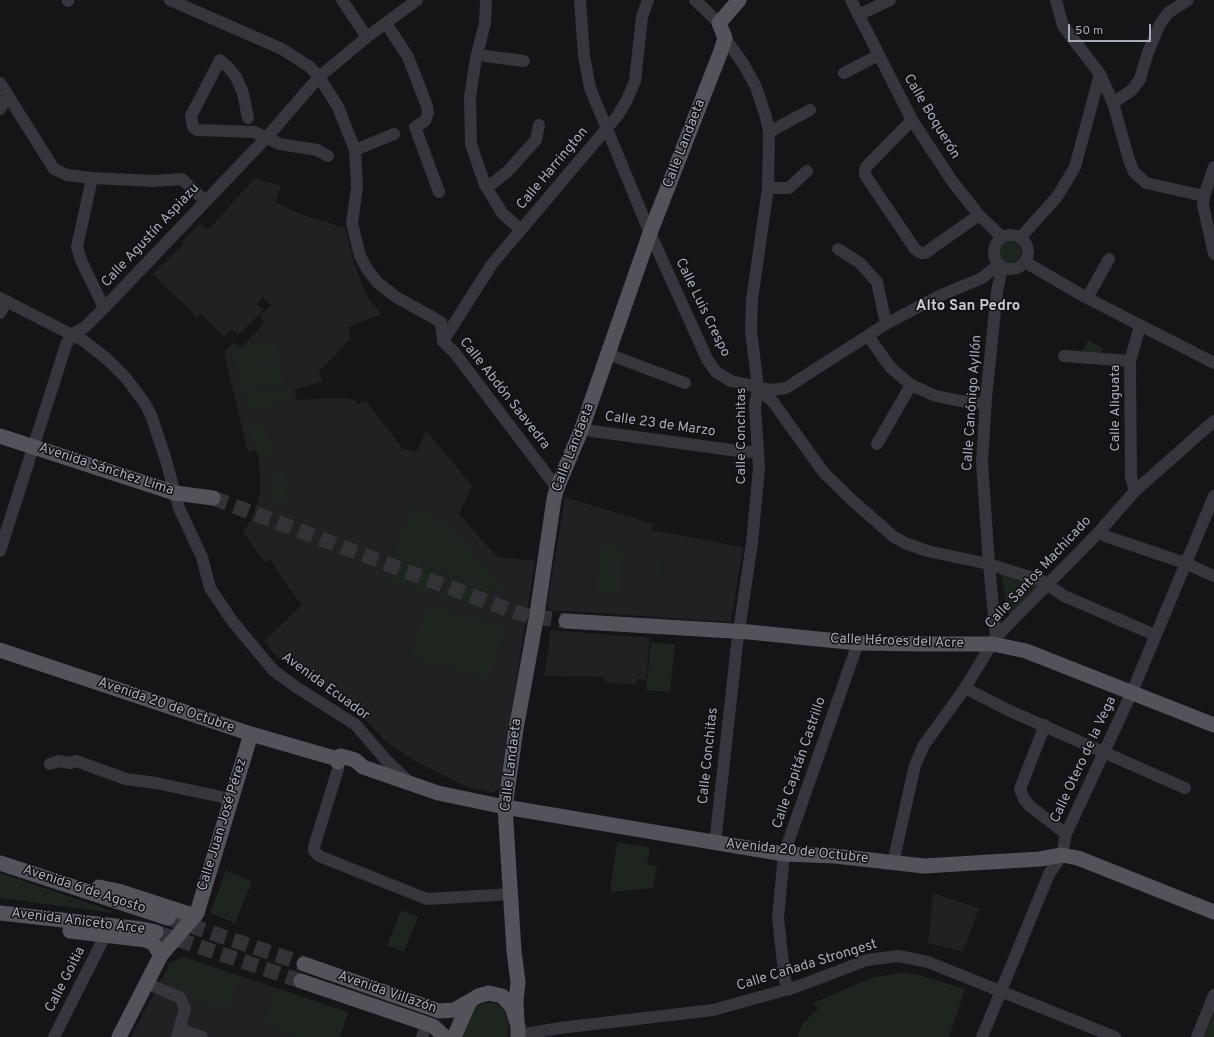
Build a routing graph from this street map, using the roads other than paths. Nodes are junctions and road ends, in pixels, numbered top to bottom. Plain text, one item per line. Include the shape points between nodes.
1 (170, 0) edge
2 (343, 0) edge
3 (417, 0) edge
4 (486, 0) edge
5 (580, 0) edge
6 (648, 0) edge
7 (695, 0) edge
8 (739, 0) edge
9 (851, 0) edge
10 (890, 0) edge
11 (1056, 0) edge
12 (1188, 0) edge
13 (858, 15) junction
14 (386, 23) junction
15 (719, 23) junction
16 (367, 37) junction
17 (725, 38) junction
18 (879, 55) junction
19 (484, 56) dead end
20 (524, 61) dead end
21 (844, 73) dead end
22 (1100, 74) junction
23 (319, 77) junction
24 (0, 83) edge
25 (8, 95) junction
26 (1114, 103) junction
27 (0, 109) edge
28 (810, 110) dead end
29 (248, 118) dead end
30 (912, 120) junction
31 (539, 126) dead end
32 (608, 127) junction
33 (769, 132) junction
34 (394, 134) dead end
35 (266, 138) junction
36 (355, 150) junction
37 (328, 156) dead end
38 (1214, 167) edge
39 (807, 171) dead end
40 (92, 178) junction
41 (493, 183) dead end
42 (768, 188) junction
43 (439, 192) dead end
44 (1204, 196) junction
45 (205, 201) junction
46 (979, 215) junction
47 (521, 230) junction
48 (650, 233) junction
49 (1002, 238) junction
50 (1020, 238) junction
51 (838, 249) dead end
52 (1214, 254) edge
53 (1109, 259) dead end
54 (1025, 262) junction
55 (1000, 266) junction
56 (1087, 298) junction
57 (3, 300) edge
58 (104, 308) junction
59 (0, 313) edge
60 (886, 324) junction
61 (1140, 326) junction
62 (71, 335) junction
63 (868, 336) junction
64 (443, 341) junction
65 (608, 354) junction
66 (1064, 356) dead end
67 (1130, 361) junction
68 (1214, 363) edge
69 (685, 383) dead end
70 (911, 385) junction
71 (758, 388) junction
72 (986, 404) junction
73 (1214, 421) edge
74 (582, 428) junction
75 (0, 436) edge
76 (877, 444) dead end
77 (33, 447) junction
78 (758, 451) junction
79 (557, 488) junction
80 (1135, 491) junction
81 (175, 493) junction
82 (213, 498) tunnel mouth
83 (1213, 500) edge
84 (1099, 532) junction
85 (0, 551) edge
86 (1185, 563) junction
87 (989, 564) junction
88 (1214, 576) edge
89 (1047, 583) junction
90 (566, 621) tunnel mouth
91 (739, 632) junction
92 (1155, 635) junction
93 (995, 640) junction
94 (858, 642) junction
95 (0, 650) edge
96 (965, 688) junction
97 (1132, 692) junction
98 (1213, 723) edge
99 (1045, 726) junction
100 (251, 734) junction
101 (1104, 753) junction
102 (336, 760) junction
103 (50, 764) dead end
104 (410, 782) junction
105 (1185, 788) dead end
106 (231, 799) junction
107 (505, 806) junction
108 (1066, 834) junction
109 (715, 843) junction
110 (784, 854) junction
111 (1062, 855) junction
112 (0, 863) edge
113 (893, 863) junction
114 (76, 886) junction
115 (512, 894) junction
116 (1214, 912) edge
117 (0, 913) edge
118 (28, 917) junction
119 (168, 918) tunnel mouth
120 (194, 918) junction
121 (156, 932) tunnel mouth
122 (105, 936) junction
123 (164, 952) junction
124 (304, 964) tunnel mouth
125 (301, 981) tunnel mouth
126 (146, 984) junction
127 (790, 989) junction
128 (1001, 991) junction
129 (1214, 994) edge
130 (470, 1001) junction
131 (517, 1020) junction
132 (424, 1030) edge
133 (178, 1033) edge
134 (519, 1036) edge
135 (54, 1037) edge
136 (118, 1037) edge
137 (202, 1037) edge
138 (445, 1037) edge
139 (454, 1037) edge
140 (982, 1037) edge
141 (1115, 1037) edge
142 (1196, 1037) edge

1 - 23 street, Calle Abdón Saavedra via 282,49 310,67
2 - 16 street
3 - 14 street, Calle Agustín Aspiazu
4 - 47 street via 485,23 470,97 471,144 485,185 502,213
5 - 32 street, Calle Luis Crespo via 584,56 590,88
6 - 32 street, Calle Harrington via 642,17 635,81 627,100
7 - 15 street
8 - 15 main road
9 - 13 street, Calle Boquerón
10 - 13 street
11 - 22 street via 1063,26
12 - 26 street via 1168,14 1160,24 1140,79 1132,90
13 - 18 street, Calle Boquerón
14 - 16 street, Calle Agustín Aspiazu
14 - 43 street via 408,57 427,106 425,121 415,127
15 - 17 main road
16 - 23 street, Calle Agustín Aspiazu
17 - 33 street, Calle Conchitas via 756,87
17 - 48 main road, Calle Landaeta
18 - 21 street
18 - 30 street, Calle Boquerón
19 - 20 street
22 - 26 street
22 - 50 street via 1075,167 1057,196
23 - 35 street, Calle Agustín Aspiazu
23 - 36 street, Calle Abdón Saavedra via 338,107
24 - 25 street
25 - 27 street
25 - 40 street via 54,169 66,175
26 - 44 street via 1134,172 1142,180 1165,188
28 - 33 street
29 - 35 street via 243,93 236,77 220,60 191,116 193,127 197,130 254,132
30 - 46 street, Calle Boquerón via 952,181
30 - 46 street via 865,171 915,248 925,253
31 - 41 street via 536,140 507,172
32 - 47 street, Calle Harrington
32 - 48 street, Calle Luis Crespo
33 - 42 street, Calle Conchitas
34 - 36 street
35 - 37 street via 280,144 317,150
35 - 45 street, Calle Agustín Aspiazu
36 - 64 street, Calle Abdón Saavedra via 357,186 352,223 360,256 374,279 396,298 441,322
38 - 44 street
39 - 42 street via 789,188
40 - 45 street via 154,181 182,179
40 - 58 street via 77,247
42 - 71 street, Calle Conchitas via 752,300 752,330
44 - 52 street via 1205,220
45 - 58 street, Calle Agustín Aspiazu
46 - 49 street, Calle Boquerón
47 - 64 street, Calle Harrington via 492,264
48 - 65 main road, Calle Landaeta
48 - 71 street, Calle Luis Crespo via 707,359 716,372 731,382
49 - 50 street via 1011,235
49 - 55 street via 993,252
50 - 54 street via 1028,249
51 - 60 street via 860,263 877,282
53 - 56 street
54 - 55 street via 1014,270
54 - 56 street
55 - 60 street, Calle Luis Crespo via 982,278 939,296
55 - 72 street, Calle Canónigo Ayllón
56 - 61 street
57 - 59 street
57 - 62 street, Avenida Ecuador
58 - 62 street, Calle Agustín Aspiazu via 85,327
60 - 63 street, Calle Luis Crespo
61 - 67 street, Calle Aliguata
61 - 68 street
62 - 77 street
62 - 81 street, Avenida Ecuador via 84,341 108,360 144,402 157,430
63 - 70 street via 891,368
63 - 71 street, Calle Luis Crespo via 786,388
64 - 79 street, Calle Abdón Saavedra
65 - 69 street
65 - 74 main road, Calle Landaeta
66 - 67 street
67 - 80 street, Calle Aliguata via 1131,477
70 - 72 street via 936,396
70 - 76 street
71 - 78 street, Calle Conchitas via 755,406
71 - 87 street via 773,402 824,473 894,537 927,551
72 - 87 street, Calle Canónigo Ayllón via 982,462
73 - 80 street, Calle Santos Machicado
74 - 78 street, Calle 23 de Marzo via 746,452
74 - 79 main road, Calle Landaeta
75 - 77 main road, Avenida Sánchez Lima
77 - 81 main road, Avenida Sánchez Lima
77 - 85 street
78 - 91 street, Calle Conchitas via 759,468 752,543
79 - 107 main road, Calle Landaeta
80 - 84 street, Calle Santos Machicado
81 - 82 main road, Avenida Sánchez Lima
81 - 104 street, Avenida Ecuador via 179,508 202,557 210,588 233,622 273,670 356,725 386,760
83 - 86 street, Calle Otero de la Vega
84 - 86 street
84 - 89 street, Calle Santos Machicado
86 - 88 street
86 - 92 street, Calle Otero de la Vega
87 - 89 street
87 - 93 street, Calle Canónigo Ayllón
89 - 92 street via 1064,596
89 - 93 street, Calle Santos Machicado
90 - 91 main road, Calle Héroes del Acre
91 - 94 main road, Calle Héroes del Acre
91 - 109 street, Calle Conchitas
92 - 97 street, Calle Otero de la Vega
93 - 94 main road, Calle Héroes del Acre via 919,644
93 - 96 street, Calle Santos Machicado
93 - 97 main road, Calle Héroes del Acre
94 - 110 street, Calle Capitán Castrillo
95 - 100 main road, Avenida 20 de Octubre
96 - 99 street
96 - 113 street, Calle Santos Machicado via 924,746 915,765
97 - 98 main road, Calle Héroes del Acre
97 - 101 street, Calle Otero de la Vega
99 - 101 street
99 - 108 street via 1020,789 1030,806
100 - 102 main road, Avenida 20 de Octubre
100 - 106 main road, Calle Juan José Pérez
101 - 105 street
101 - 108 street, Calle Otero de la Vega
102 - 104 main road, Avenida 20 de Octubre via 341,756 355,760 363,767
102 - 115 street via 338,769 314,847 317,855 427,899
103 - 106 street via 59,760 70,763 76,761 126,779
104 - 107 main road, Avenida 20 de Octubre via 438,793
106 - 120 main road, Calle Juan José Pérez
107 - 109 main road, Avenida 20 de Octubre
107 - 115 main road, Calle Landaeta
108 - 111 street, Calle Otero de la Vega
109 - 110 main road, Avenida 20 de Octubre
110 - 113 main road, Avenida 20 de Octubre via 835,856
110 - 127 street, Calle Capitán Castrillo via 778,918 785,982
111 - 113 main road, Avenida 20 de Octubre via 1040,859 924,866
111 - 116 main road, Avenida 20 de Octubre via 1078,858
111 - 128 street, Calle Otero de la Vega via 1050,874
112 - 114 main road, Avenida 6 de Agosto
114 - 119 main road, Avenida 6 de Agosto
114 - 120 main road via 97,886 118,891
115 - 131 main road, Calle Landaeta via 518,982
117 - 118 main road, Avenida Aniceto Arce
118 - 121 main road, Avenida Aniceto Arce
118 - 122 main road via 52,929
120 - 123 main road
122 - 123 main road via 146,940
122 - 135 street, Calle Goitia
123 - 126 main road
124 - 130 main road, Avenida Villazón via 439,1011 454,1010
125 - 132 main road, Avenida Villazón
126 - 133 street via 182,1000 185,1009
126 - 136 main road
127 - 128 street, Calle Cañada Strongest via 867,960 898,956 928,962
127 - 134 street, Calle Cañada Strongest via 713,1010 560,1028
128 - 140 street, Calle Otero de la Vega
128 - 141 street, Calle Cañada Strongest
129 - 142 street
130 - 131 main road, Avenida Villazón via 484,994 498,994 508,1001
130 - 139 main road
131 - 134 main road
132 - 138 main road, Avenida Villazón via 433,1026
133 - 137 street

